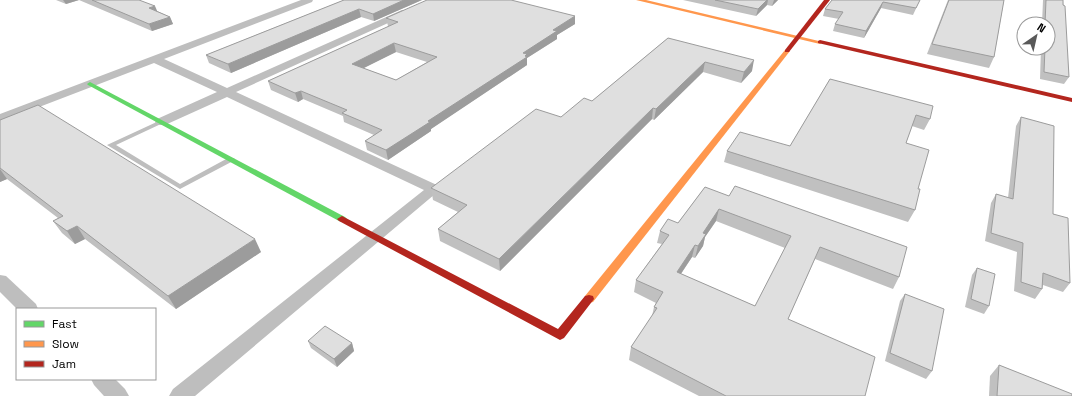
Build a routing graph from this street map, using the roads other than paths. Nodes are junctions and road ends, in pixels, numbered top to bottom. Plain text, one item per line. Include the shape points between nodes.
1 (309, 0) edge
2 (639, 0) edge
3 (827, 0) edge
4 (416, 7) edge
5 (798, 37) junction
6 (155, 59) junction
7 (90, 84) junction
8 (227, 93) junction
9 (1072, 100) edge
10 (0, 118) edge
11 (161, 122) junction
12 (232, 160) junction
13 (375, 237) junction
14 (0, 281) edge
15 (27, 308) edge
16 (102, 380) edge
17 (118, 396) edge
18 (180, 396) edge

1 - 6 street
2 - 5 street
3 - 5 street
4 - 8 street
5 - 9 street
5 - 13 street via 560,335
6 - 7 street
6 - 8 street
7 - 10 street
7 - 11 street
8 - 11 street
8 - 13 street via 434,189
11 - 12 street
11 - 12 lane via 111,145 180,187
12 - 13 street
13 - 18 street
14 - 15 street
16 - 17 street

